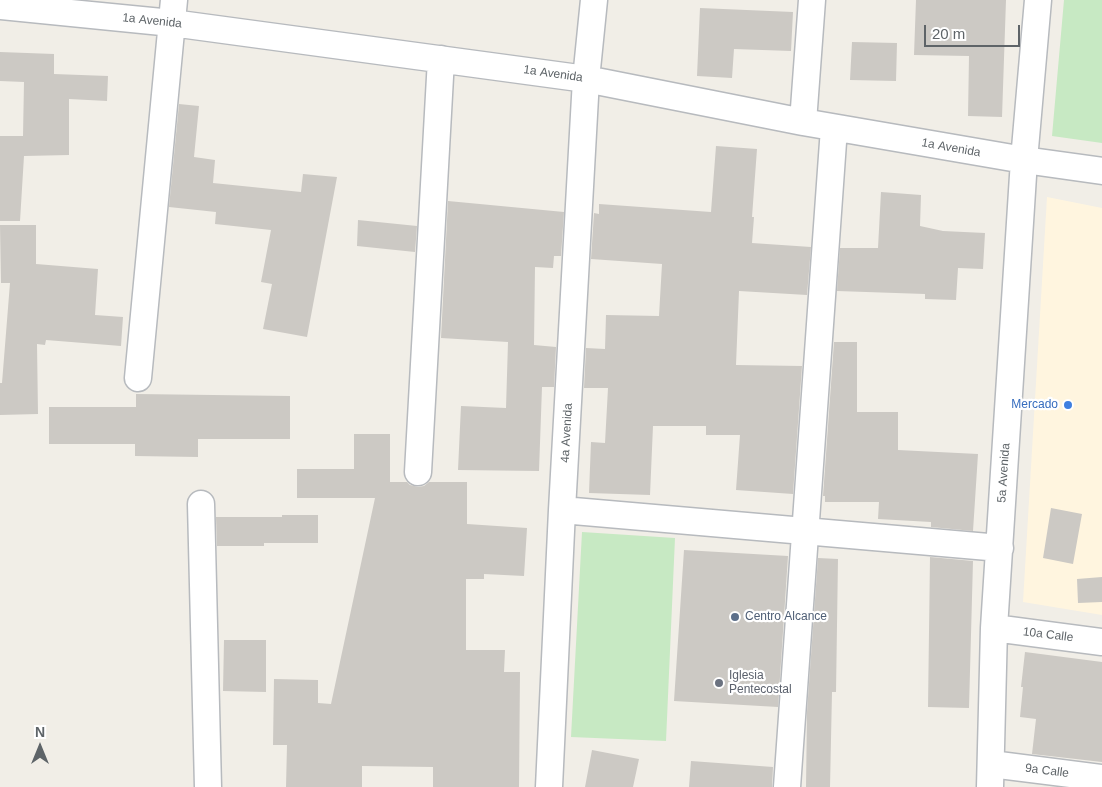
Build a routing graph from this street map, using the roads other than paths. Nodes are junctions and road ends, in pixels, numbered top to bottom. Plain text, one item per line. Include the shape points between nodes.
1 (594, 0) edge
2 (812, 0) edge
3 (1038, 0) edge
4 (0, 6) edge
5 (173, 12) edge
6 (441, 59) junction
7 (586, 79) junction
8 (804, 122) junction
9 (834, 128) junction
10 (1024, 160) junction
11 (1102, 171) edge
12 (138, 378) dead end
13 (418, 472) dead end
14 (201, 504) dead end
15 (562, 510) junction
16 (805, 532) junction
17 (1000, 548) junction
18 (994, 628) junction
19 (1102, 642) edge
20 (991, 776) edge
21 (1102, 778) edge
22 (552, 786) edge
23 (208, 787) edge
24 (787, 787) edge

1 - 7 street, 4a Avenida
2 - 8 street
3 - 10 street, 5a Avenida
4 - 5 street, 1a Avenida
5 - 6 street, 1a Avenida
5 - 12 street
6 - 7 street, 1a Avenida
6 - 13 street
7 - 8 street, 1a Avenida
7 - 15 street, 4a Avenida
8 - 9 street, 1a Avenida
9 - 10 street, 1a Avenida
9 - 16 street
10 - 11 street, 1a Avenida
10 - 17 street, 5a Avenida
14 - 23 street
15 - 16 street
15 - 22 street, 4a Avenida
16 - 17 street
16 - 24 street
17 - 18 street, 5a Avenida
18 - 19 street, 10a Calle
18 - 20 street, 5a Avenida
20 - 21 street, 9a Calle

